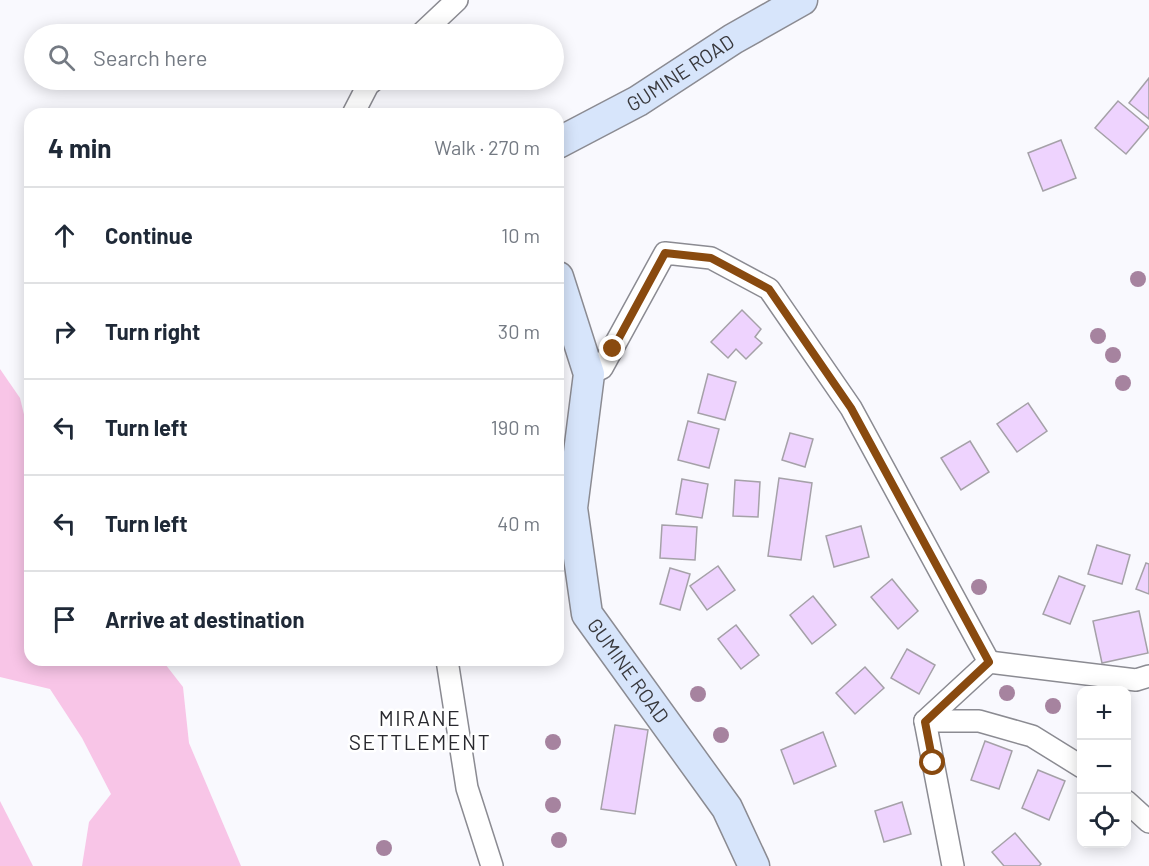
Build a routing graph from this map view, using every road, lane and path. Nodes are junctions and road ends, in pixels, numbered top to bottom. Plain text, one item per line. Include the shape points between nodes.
1 (457, 0) edge
2 (802, 0) edge
3 (432, 24) edge
4 (365, 90) edge
5 (355, 108) edge
6 (564, 140) edge
7 (564, 296) edge
8 (589, 374) junction
9 (989, 662) junction
10 (448, 666) edge
11 (1149, 676) edge
12 (925, 722) junction
13 (1077, 764) edge
14 (1131, 806) edge
15 (1149, 822) edge
16 (492, 866) edge
17 (754, 866) edge
18 (952, 866) edge

1 - 3 street
2 - 6 main road, GUMINE ROAD via 638,101
4 - 5 street
7 - 8 main road, GUMINE ROAD
8 - 9 street via 602,368 665,253 711,258 769,289 851,408
8 - 17 main road, GUMINE ROAD via 572,508 587,614 727,808
9 - 11 street via 1136,680
9 - 12 street
10 - 16 street via 467,788
12 - 13 street via 979,722 1032,736
12 - 18 street
14 - 15 street

